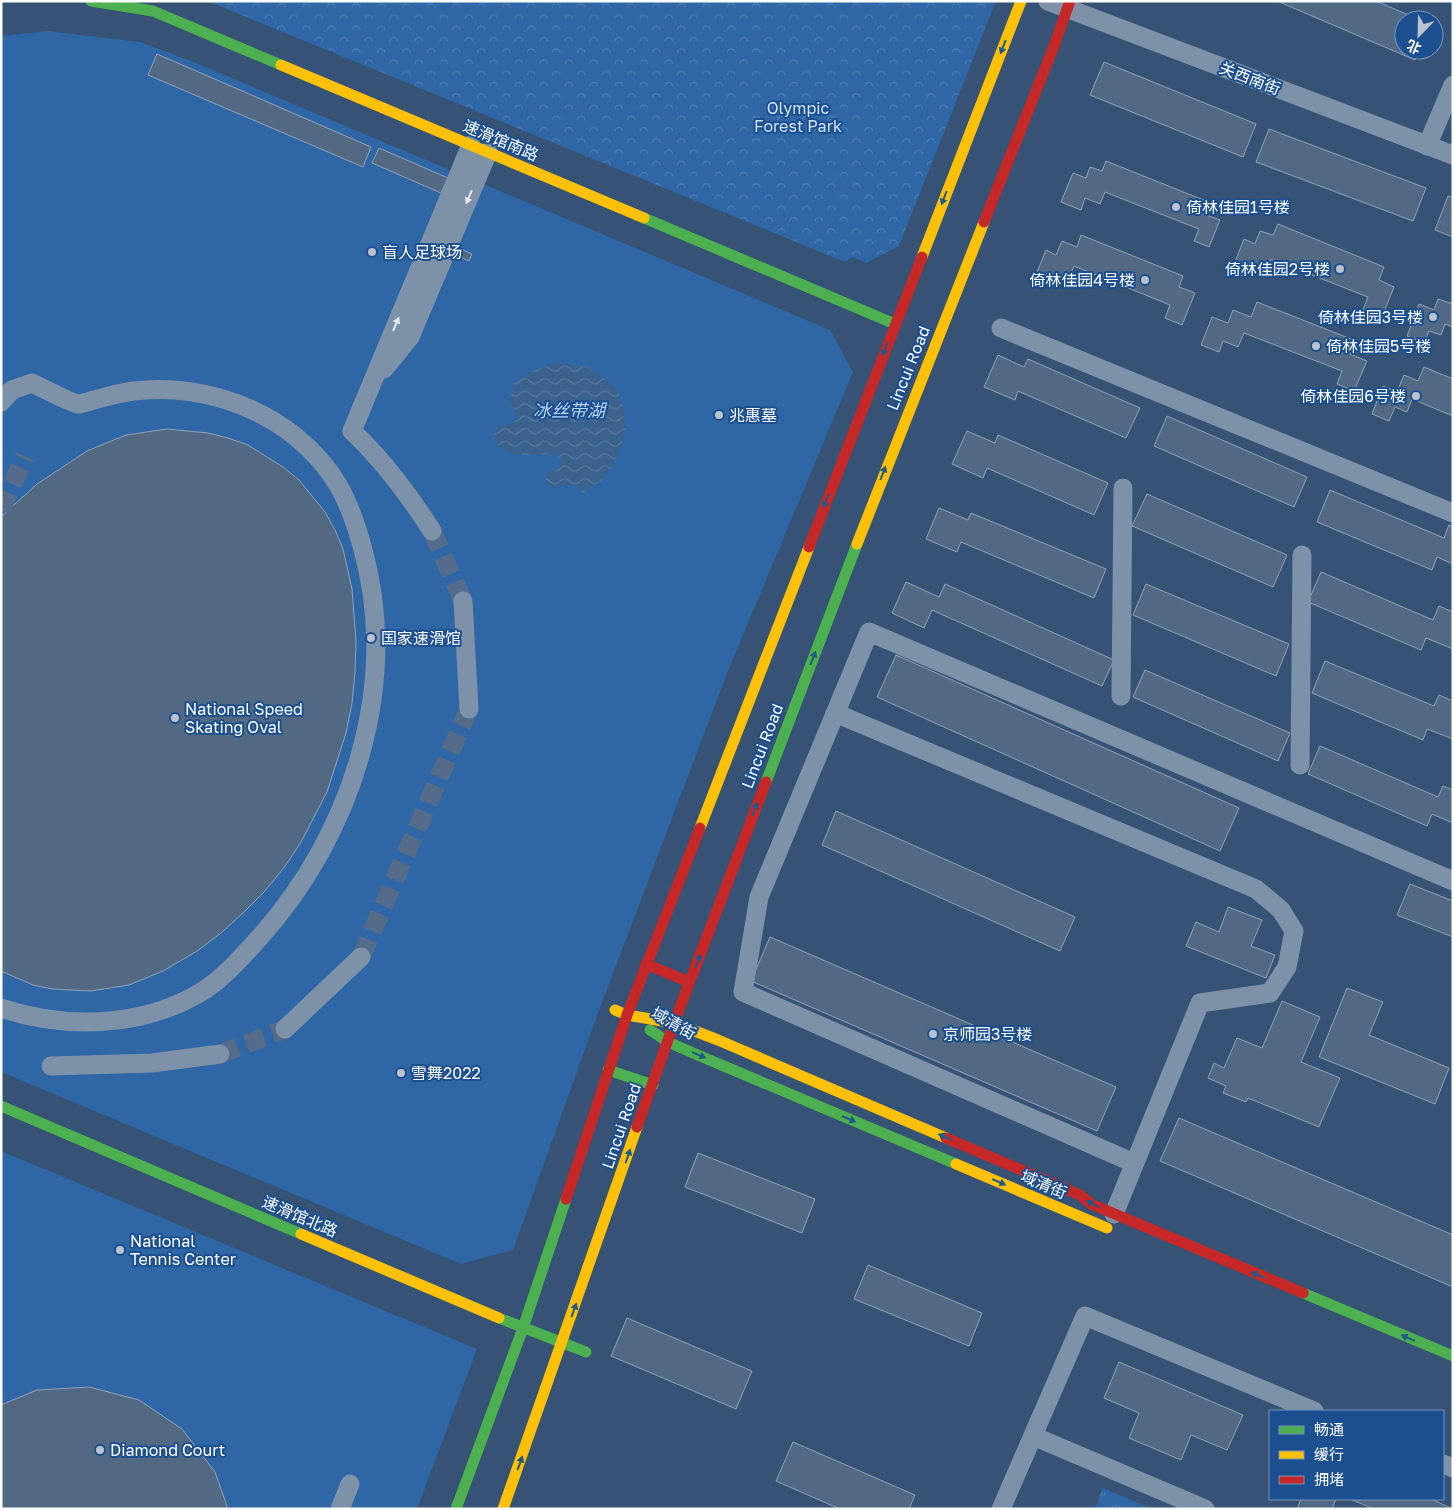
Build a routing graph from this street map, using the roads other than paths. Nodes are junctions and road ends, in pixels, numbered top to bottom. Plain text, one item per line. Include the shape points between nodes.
1 (91, 1) edge
2 (1021, 1) edge
3 (1048, 1) edge
4 (1068, 5) edge
5 (1453, 85) edge
6 (1427, 146) junction
7 (479, 149) junction
8 (1453, 156) edge
9 (895, 324) junction
10 (1001, 328) dead end
11 (1, 402) edge
12 (1123, 488) dead end
13 (1453, 513) edge
14 (432, 531) tunnel mouth
15 (1302, 555) dead end
16 (463, 601) tunnel mouth
17 (1121, 696) dead end
18 (469, 709) tunnel mouth
19 (835, 713) junction
20 (1300, 765) dead end
21 (1453, 881) edge
22 (361, 957) tunnel mouth
23 (646, 964) junction
24 (690, 982) junction
25 (1, 1008) edge
26 (615, 1010) dead end
27 (627, 1014) junction
28 (674, 1023) junction
29 (285, 1029) tunnel mouth
30 (668, 1042) junction
31 (220, 1054) tunnel mouth
32 (51, 1066) dead end
33 (608, 1070) junction
34 (653, 1085) junction
35 (1, 1106) edge
36 (1134, 1163) junction
37 (1114, 1222) junction
38 (523, 1328) junction
39 (562, 1343) junction
40 (586, 1352) dead end
41 (1453, 1356) edge
42 (1312, 1410) edge
43 (1033, 1436) junction
44 (350, 1484) dead end
45 (340, 1509) edge
46 (456, 1509) edge
47 (503, 1509) edge
48 (1001, 1509) edge
49 (1205, 1509) edge

1 - 7 main road, 速滑馆南路 via 153,11
2 -> 9 main road, Lincui Road
3 - 4 street, 关西南街
4 - 6 street, 关西南街
24 -> 4 main road, Lincui Road via 888,461 1051,55
5 - 6 street
6 - 8 street, 关西南街
7 - 9 main road, 速滑馆南路
7 - 14 street via 410,337 370,385 352,431 391,473
9 -> 23 main road, Lincui Road
10 - 13 street
11 - 25 street via 12,390 32,383 78,404 133,391 176,390 226,400 278,424 322,462 335,477 348,504 372,589 376,647 370,712 356,768 329,837 295,894 239,961 200,993 135,1017 104,1022 66,1022
12 - 17 street
15 - 20 street
16 - 18 street
19 - 21 street via 869,632
19 - 36 street via 759,897 743,992
19 - 36 street via 1256,890 1281,910 1294,931 1287,967 1270,993 1200,1003
22 - 29 street
23 - 24 main road
23 - 27 main road, Lincui Road
24 - 28 main road, Lincui Road
26 - 27 main road, 域清街
27 - 28 main road, 域清街
27 - 30 main road, 域清街
27 - 33 main road, Lincui Road
28 - 30 main road, Lincui Road
37 -> 28 main road, 域清街 via 1080,1194
30 - 34 main road, Lincui Road
30 -> 37 main road, 域清街
31 - 32 street via 152,1063
33 - 34 main road
33 - 38 main road, Lincui Road via 547,1268
39 -> 34 main road, Lincui Road via 580,1281
35 - 38 main road, 速滑馆北路
36 - 37 street
41 -> 37 main road, 域清街
38 - 39 main road, 速滑馆北路
38 - 46 main road, Lincui Road via 506,1385
39 - 40 main road, 速滑馆北路
47 -> 39 main road, Lincui Road via 539,1395
42 - 43 street via 1085,1316
43 - 48 street
43 - 49 street
44 - 45 street

